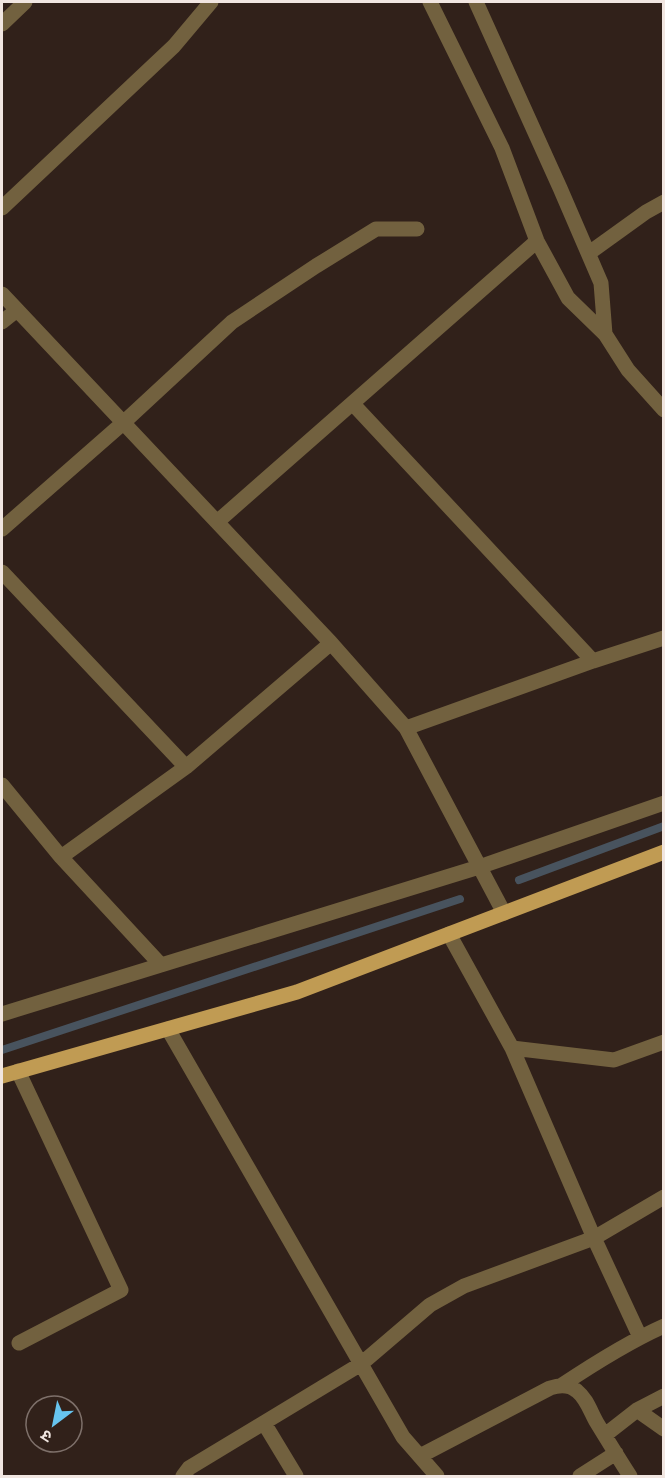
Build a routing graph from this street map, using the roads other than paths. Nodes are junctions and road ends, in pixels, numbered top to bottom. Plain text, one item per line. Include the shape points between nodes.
1 (25, 2) edge
2 (211, 2) edge
3 (430, 2) edge
4 (476, 2) edge
5 (2, 24) edge
6 (663, 202) edge
7 (2, 208) edge
8 (417, 229) dead end
9 (537, 241) junction
10 (589, 253) junction
11 (2, 294) edge
12 (17, 310) junction
13 (2, 322) edge
14 (605, 334) junction
15 (353, 404) junction
16 (663, 410) edge
17 (123, 423) junction
18 (217, 522) junction
19 (2, 529) edge
20 (2, 572) edge
21 (663, 638) edge
22 (331, 644) junction
23 (593, 661) junction
24 (406, 728) junction
25 (186, 767) junction
26 (2, 785) edge
27 (663, 803) edge
28 (663, 852) edge
29 (61, 858) junction
30 (479, 867) junction
31 (504, 913) junction
32 (449, 934) junction
33 (161, 965) junction
34 (2, 1014) edge
35 (168, 1029) junction
36 (663, 1042) edge
37 (512, 1048) junction
38 (18, 1071) junction
39 (2, 1076) edge
40 (663, 1197) edge
41 (594, 1238) junction
42 (663, 1326) edge
43 (640, 1337) junction
44 (19, 1343) dead end
45 (361, 1364) junction
46 (562, 1385) junction
47 (663, 1396) edge
48 (637, 1410) junction
49 (264, 1423) junction
50 (663, 1430) edge
51 (605, 1435) junction
52 (616, 1453) junction
53 (420, 1456) junction
54 (183, 1476) edge
55 (296, 1476) edge
56 (437, 1476) edge
57 (580, 1476) edge
58 (630, 1476) edge

1 - 5 street
2 - 7 street via 174,45
3 - 9 street via 502,148
4 - 10 street
6 - 10 street
8 - 17 street via 376,229 316,266 232,322
9 - 14 street via 568,298
9 - 15 street
10 - 14 street via 601,283
11 - 12 street
12 - 13 street
12 - 17 street
14 - 16 street via 628,370
15 - 18 street
15 - 23 street
17 - 18 street
17 - 19 street
18 - 22 street
20 - 25 street
21 - 23 street
22 - 24 street
22 - 25 street
23 - 24 street
24 - 30 street
25 - 29 street
26 - 29 street
27 - 30 street
28 - 31 main road
29 - 33 street
30 - 31 street
30 - 33 street
31 - 32 main road
32 - 35 main road via 297,992
32 - 37 street
33 - 34 street
35 - 38 main road
35 - 45 street
36 - 37 street via 615,1060
37 - 41 street
38 - 39 main road
38 - 44 street via 121,1290
40 - 41 street
41 - 43 street
41 - 45 street via 464,1286 430,1305
42 - 43 street
43 - 46 street
45 - 49 street
45 - 53 street via 403,1437
46 - 51 street via 578,1391
46 - 53 street
47 - 48 street
48 - 50 street
48 - 51 street
49 - 54 street via 189,1467
49 - 55 street
51 - 52 street
52 - 57 street
52 - 58 street
53 - 56 street

